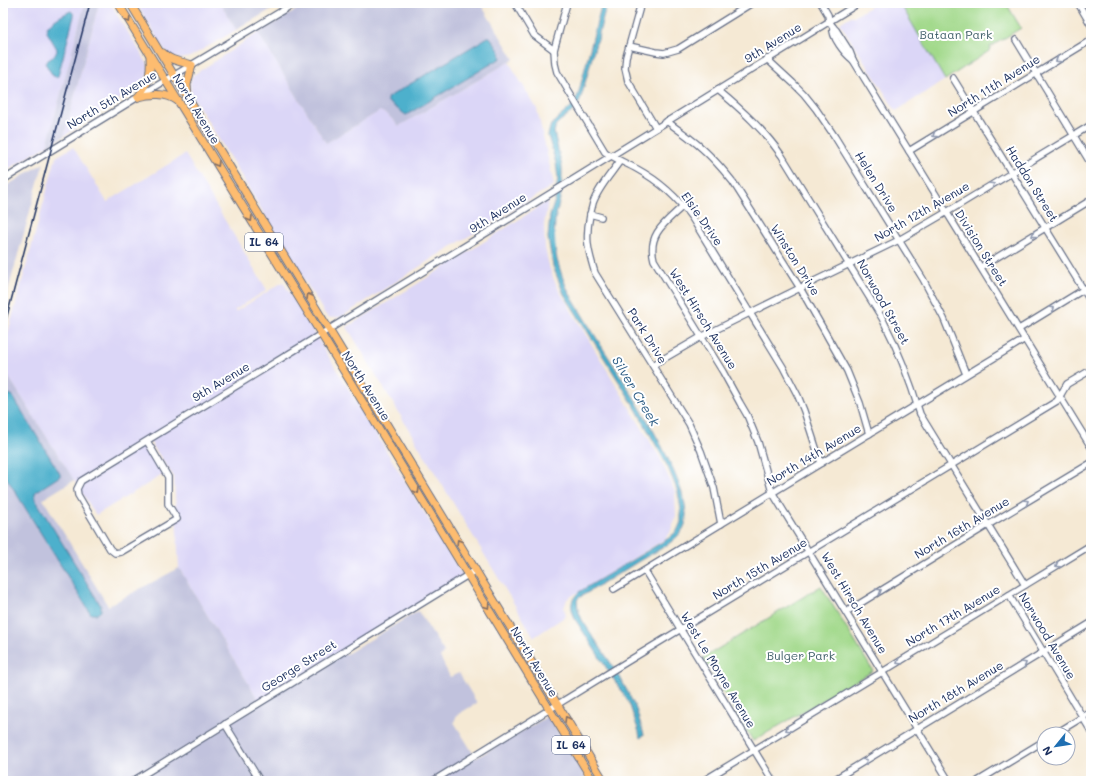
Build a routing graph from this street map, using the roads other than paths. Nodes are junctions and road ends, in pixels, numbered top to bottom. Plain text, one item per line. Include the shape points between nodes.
1 (118, 3) edge
2 (130, 3) edge
3 (295, 3) edge
4 (515, 3) edge
5 (568, 3) edge
6 (641, 3) edge
7 (752, 3) edge
8 (821, 3) edge
9 (859, 3) edge
10 (1078, 3) edge
11 (829, 21) junction
12 (1091, 25) edge
13 (1016, 40) dead end
14 (1091, 40) edge
15 (154, 42) junction
16 (630, 46) junction
17 (554, 50) junction
18 (150, 55) junction
19 (768, 60) junction
20 (192, 64) junction
21 (1036, 73) junction
22 (174, 75) junction
23 (953, 78) dead end
24 (166, 80) junction
25 (718, 90) junction
26 (138, 97) junction
27 (190, 101) junction
28 (179, 102) junction
29 (974, 112) junction
30 (667, 121) junction
31 (1091, 125) edge
32 (656, 128) junction
33 (1074, 135) junction
34 (909, 151) junction
35 (611, 156) junction
36 (620, 160) junction
37 (1091, 164) edge
38 (1012, 173) junction
39 (3, 180) edge
40 (1091, 200) edge
41 (683, 206) junction
42 (947, 212) junction
43 (590, 214) junction
44 (601, 217) dead end
45 (1045, 228) junction
46 (899, 240) junction
47 (849, 265) junction
48 (981, 268) junction
49 (1091, 285) edge
50 (800, 288) junction
51 (1083, 290) junction
52 (1091, 302) edge
53 (750, 313) junction
54 (329, 329) junction
55 (1018, 329) junction
56 (321, 334) junction
57 (701, 337) junction
58 (1025, 339) junction
59 (653, 365) junction
60 (1091, 370) edge
61 (966, 374) junction
62 (1060, 396) junction
63 (917, 404) junction
64 (869, 434) junction
65 (147, 441) junction
66 (1091, 447) edge
67 (821, 463) junction
68 (1091, 463) edge
69 (951, 465) junction
70 (772, 492) junction
71 (721, 524) junction
72 (988, 525) junction
73 (1091, 545) edge
74 (809, 552) junction
75 (476, 570) junction
76 (645, 571) junction
77 (468, 575) junction
78 (1025, 585) junction
79 (614, 589) dead end
80 (1009, 595) junction
81 (846, 612) junction
82 (1091, 623) edge
83 (680, 630) junction
84 (1044, 652) junction
85 (882, 672) junction
86 (558, 705) junction
87 (550, 710) junction
88 (1091, 712) edge
89 (1083, 717) junction
90 (225, 724) junction
91 (1068, 726) edge
92 (917, 728) junction
93 (1091, 731) edge
94 (1036, 746) edge
95 (754, 750) junction
96 (133, 781) edge
97 (260, 781) edge
98 (433, 781) edge
99 (593, 781) edge
100 (604, 781) edge
101 (703, 781) edge
102 (772, 781) edge
103 (832, 781) edge
104 (949, 781) edge
105 (978, 781) edge

1 -> 18 main road, North Avenue / IL 64
2 - 15 main road, North Avenue / IL 64
3 - 20 street, North 5th Avenue
4 - 17 street via 534,35
5 - 17 street
6 - 16 street
7 - 16 street via 678,49 664,53
8 - 11 street, Division Street
9 - 11 street, 9th Avenue
10 - 12 street
11 - 19 street, 9th Avenue
11 - 34 street, Division Street
13 - 21 street
14 -> 21 street, North 11th Avenue
15 - 20 main road via 168,57
15 - 22 main road, North Avenue / IL 64
16 - 32 street via 625,68 628,81
17 - 35 street, Elsie Drive via 557,72 605,152
18 - 24 main road, North Avenue / IL 64
18 - 26 main road via 150,76
19 - 25 street, 9th Avenue
19 - 46 street, Helen Drive via 816,109
20 - 22 street, North 5th Avenue
20 - 27 main road via 187,85
21 - 29 street, North 11th Avenue
21 - 33 street
22 - 24 street, North 5th Avenue
22 - 27 main road, North Avenue / IL 64
23 - 29 street, Haddon Street
24 - 26 street, North 5th Avenue
24 - 28 main road, North Avenue / IL 64
25 - 30 street, 9th Avenue
25 - 47 street, Norwood Street via 739,107 771,140
26 - 28 main road via 164,95
26 - 39 street, North 5th Avenue
54 -> 27 main road, North Avenue / IL 64
28 -> 56 main road, North Avenue / IL 64
29 -> 34 street, North 11th Avenue
29 - 38 street, Haddon Street
30 - 32 street, 9th Avenue
30 - 50 street, Winston Drive via 703,149 728,176
31 - 33 street, North 12th Avenue
32 - 35 street, 9th Avenue
33 - 37 street
33 - 38 street, North 12th Avenue
34 - 42 street, Division Street
35 - 36 street, Elsie Drive
35 - 54 street, 9th Avenue
36 - 41 street, Elsie Drive via 657,182
36 - 43 street, Park Drive via 593,202
42 -> 38 street, North 12th Avenue
38 - 45 street, Haddon Street
40 - 45 street
41 - 53 street, Elsie Drive
41 - 57 street, West Hirsch Avenue via 656,233 652,252 656,265
42 - 46 street, North 12th Avenue
42 - 48 street, Division Street
43 - 44 street
43 - 59 street, Park Drive via 587,242 595,273
45 -> 48 street
45 - 51 street, Haddon Street
46 - 47 street, North 12th Avenue
46 - 61 street, Helen Drive via 936,303
47 - 50 street, North 12th Avenue
47 - 63 street, Norwood Street via 882,318
48 - 55 street, Division Street
49 - 51 street
50 - 53 street, North 12th Avenue
50 - 64 street, Winston Drive via 847,371 860,402
51 - 52 street, Haddon Street
55 -> 51 street
53 - 57 street, North 12th Avenue
53 - 67 street, Elsie Drive via 798,396
54 - 56 street, 9th Avenue
75 -> 54 main road, North Avenue / IL 64
55 - 58 street, Division Street
56 - 65 street, 9th Avenue
56 -> 77 main road, North Avenue / IL 64
57 - 59 street, North 12th Avenue
57 - 70 street, West Hirsch Avenue via 747,415
58 - 61 street, North 14th Avenue
58 - 62 street, Division Street
59 - 71 street, Park Drive via 689,424 701,451 714,488
60 - 62 street, North 15th Avenue via 1067,384
61 - 63 street, North 14th Avenue
62 - 66 street, Division Street
62 - 69 street, North 15th Avenue via 1057,401
63 - 64 street, North 14th Avenue
63 - 69 street, Norwood Street via 920,414
64 - 67 street, North 14th Avenue
65 - 65 street, 9th Avenue via 81,481 77,489 78,495 110,549 115,553 121,552 176,519 168,504 168,477
67 - 70 street, North 14th Avenue
72 -> 68 street, North 16th Avenue
69 - 72 street, Norwood Street
69 - 74 street, North 15th Avenue
70 - 71 street, North 14th Avenue
70 - 74 street, West Hirsch Avenue
71 - 76 street, North 14th Avenue
72 - 78 street, Norwood Street
81 -> 72 street, North 16th Avenue
73 -> 78 street, North 17th Avenue
74 - 81 street, West Hirsch Avenue
74 - 83 street, North 15th Avenue
75 - 77 street, George Street
75 - 86 main road, North Avenue / IL 64
76 - 79 street, North 14th Avenue
76 - 83 street, West Le Moyne Avenue
77 -> 87 main road, North Avenue / IL 64
77 - 90 street, George Street
78 - 80 street, North 17th Avenue
80 - 84 street, Norwood Avenue
80 -> 85 street, North 17th Avenue
81 - 85 street, West Hirsch Avenue
82 - 84 street, North 18th Avenue
83 - 86 street, North 15th Avenue
83 - 95 street, West Le Moyne Avenue
84 - 89 street, Norwood Avenue
92 -> 84 street, North 18th Avenue
85 - 92 street, West Hirsch Avenue
85 -> 95 street, North 17th Avenue
86 - 87 street, North 15th Avenue
100 -> 86 main road, North Avenue / IL 64
87 - 98 street, North 15th Avenue
87 - 99 main road, North Avenue / IL 64
88 - 89 street
89 - 91 street
89 - 93 street, Norwood Avenue
90 - 96 street, George Street
90 - 97 street
103 -> 92 street, North 18th Avenue
92 - 104 street, West Hirsch Avenue
94 - 105 street
95 - 101 street, North 17th Avenue
95 - 102 street, West Le Moyne Avenue

